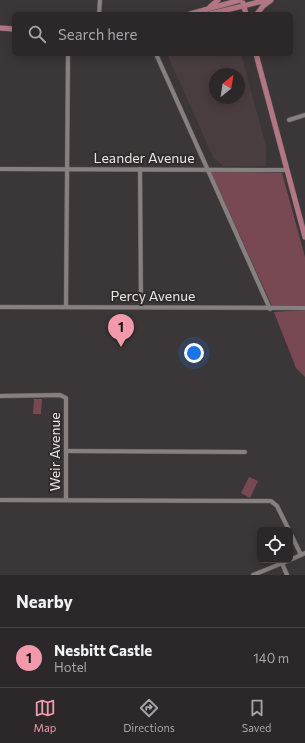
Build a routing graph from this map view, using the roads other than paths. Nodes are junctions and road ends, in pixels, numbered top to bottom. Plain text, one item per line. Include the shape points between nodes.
1 (100, 0) edge
2 (218, 0) edge
3 (241, 0) edge
4 (267, 0) edge
5 (271, 0) edge
6 (243, 6) junction
7 (99, 12) edge
8 (208, 12) edge
9 (216, 12) joint
10 (245, 12) edge
11 (258, 12) edge
12 (0, 28) edge
13 (12, 29) edge
14 (68, 56) edge
15 (157, 56) edge
16 (257, 56) edge
17 (305, 115) edge
18 (289, 120) dead end
19 (0, 169) edge
20 (67, 169) junction
21 (140, 169) junction
22 (207, 169) junction
23 (287, 170) junction
24 (305, 237) edge
25 (66, 306) junction
26 (0, 307) edge
27 (141, 307) junction
28 (305, 308) edge
29 (270, 309) junction
30 (0, 396) edge
31 (66, 451) junction
32 (245, 452) dead end
33 (0, 500) edge
34 (66, 500) junction
35 (288, 527) edge
36 (293, 536) edge
37 (303, 554) edge
38 (293, 559) edge
39 (282, 563) joint
40 (253, 575) edge
41 (287, 575) edge

1 - 7 street
2 - 8 main road
3 - 6 main road
3 - 8 main road
4 - 6 main road
5 - 11 main road
6 - 9 main road
6 - 10 main road
8 - 9 main road
12 - 13 main road
14 - 20 street
15 - 22 street
16 - 23 main road
17 - 18 street
19 - 20 street, Leander Avenue
20 - 21 street, Leander Avenue
20 - 25 street
21 - 22 street, Leander Avenue
21 - 27 street
22 - 23 street, Leander Avenue
22 - 29 street
23 - 24 main road
25 - 26 street, Percy Avenue
25 - 27 street, Percy Avenue
27 - 29 street, Percy Avenue
28 - 29 street, Percy Avenue
30 - 31 street, Weir Avenue via 64,396
31 - 32 street
31 - 34 street, Weir Avenue
33 - 34 street
34 - 35 street via 271,501 277,506
36 - 37 street
37 - 38 street
39 - 40 street
39 - 41 street

